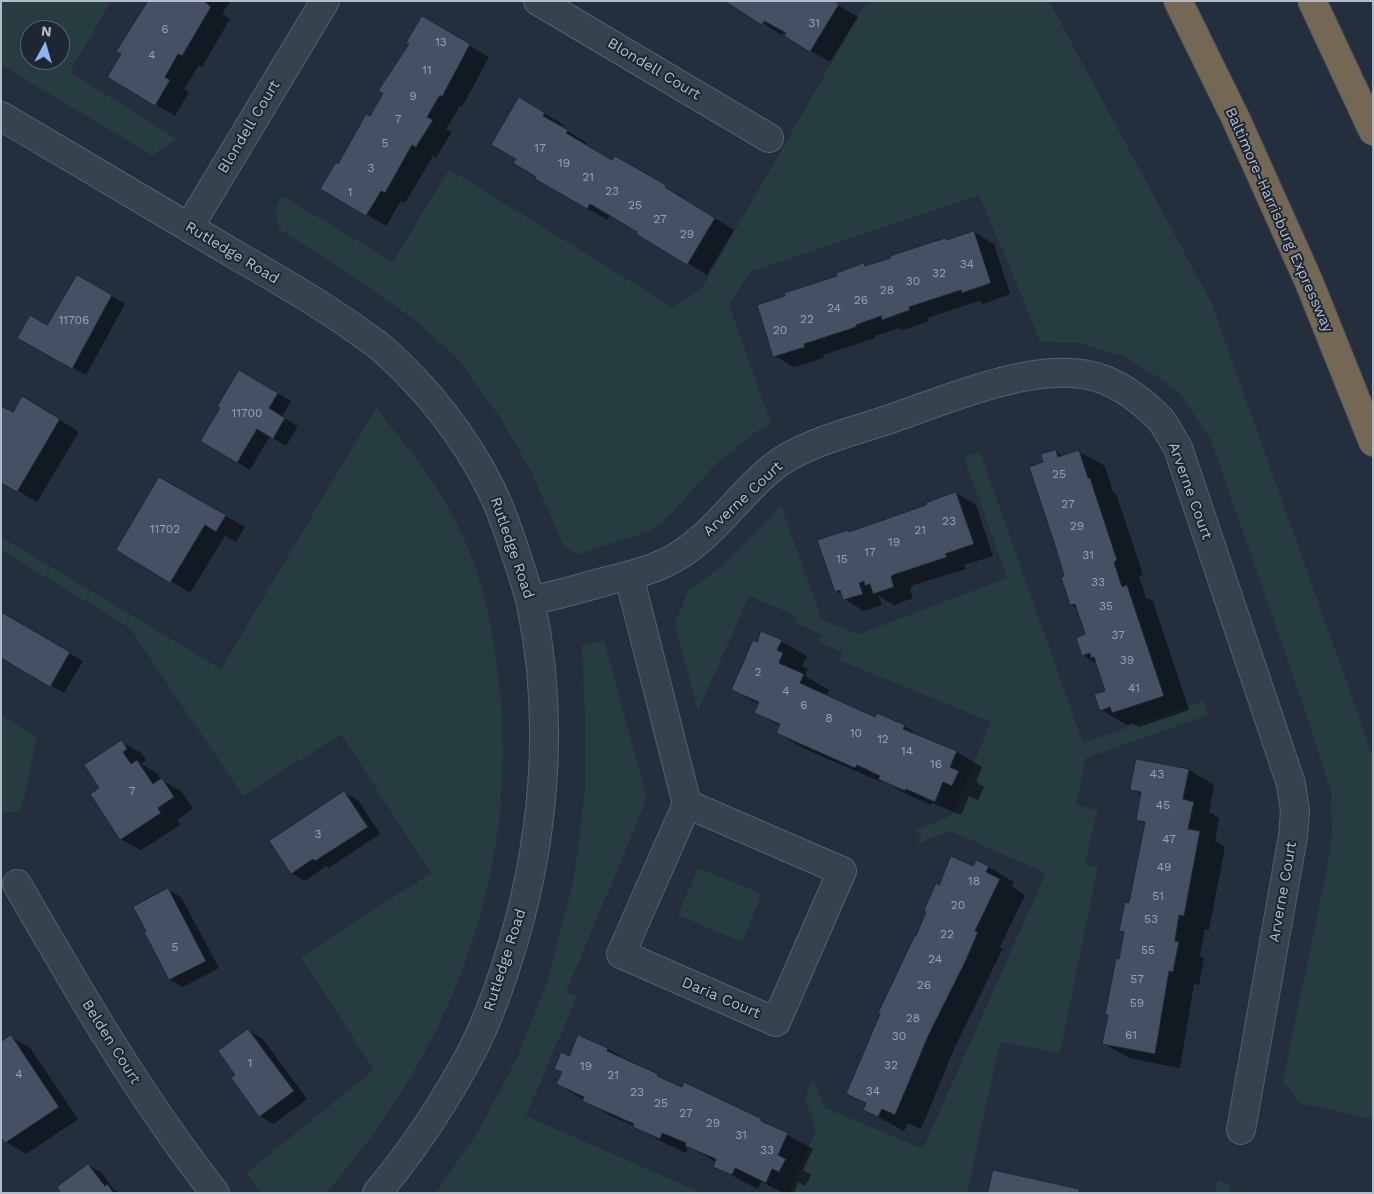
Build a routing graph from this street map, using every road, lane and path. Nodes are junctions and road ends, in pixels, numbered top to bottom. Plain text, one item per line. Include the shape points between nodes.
1 (325, 1) edge
2 (538, 1) edge
3 (1178, 1) edge
4 (1312, 1) edge
5 (1, 116) edge
6 (1373, 131) edge
7 (769, 138) dead end
8 (190, 227) junction
9 (1373, 442) edge
10 (629, 576) junction
11 (531, 601) junction
12 (687, 804) junction
13 (17, 884) dead end
14 (1241, 1130) dead end
15 (215, 1193) edge
16 (377, 1193) edge

1 - 8 street, Blondell Court
2 - 7 street, Blondell Court
3 - 9 highway, Baltimore-Harrisburg Expressway via 1236,119 1305,273
4 - 6 highway
5 - 8 street, Rutledge Road
8 - 11 street, Rutledge Road via 324,307 383,349 428,395 464,441 491,488
10 - 11 street, Arverne Court
10 - 12 street
10 - 14 street, Arverne Court via 665,563 688,550 772,468 802,449 988,385 1036,374 1072,373 1104,380 1133,396 1161,420 1178,448 1292,784 1293,836
11 - 16 street, Rutledge Road via 540,655 544,763 540,819 517,933 474,1046 438,1110
12 - 12 street, Daria Court via 842,871 776,1022 621,954
13 - 15 street, Belden Court via 149,1103

